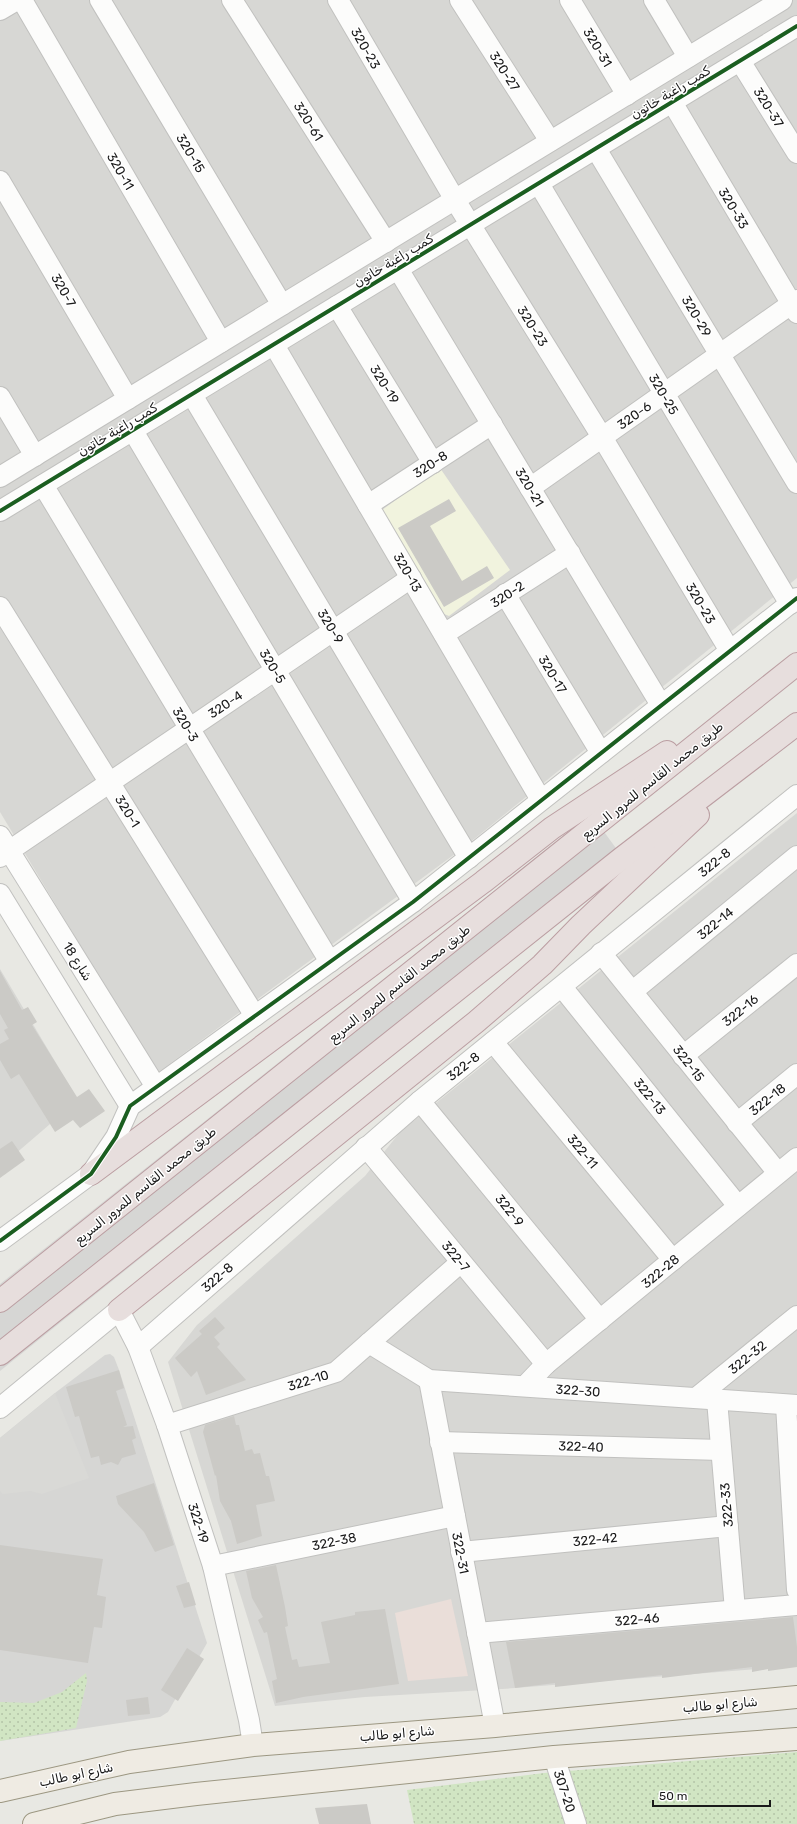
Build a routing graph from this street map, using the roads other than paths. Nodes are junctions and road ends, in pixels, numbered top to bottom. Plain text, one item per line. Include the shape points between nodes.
1 (17, 0) edge
2 (22, 0) edge
3 (100, 0) edge
4 (232, 0) edge
5 (338, 0) edge
6 (460, 0) edge
7 (570, 0) edge
8 (654, 0) edge
9 (778, 1) edge
10 (0, 10) edge
11 (797, 26) edge
12 (688, 57) junction
13 (740, 61) junction
14 (627, 95) junction
15 (672, 102) junction
16 (550, 141) junction
17 (596, 148) junction
18 (797, 153) edge
19 (0, 181) edge
20 (539, 184) junction
21 (455, 200) junction
22 (470, 225) junction
23 (386, 242) junction
24 (398, 269) junction
25 (282, 305) junction
26 (795, 305) edge
27 (337, 306) junction
28 (221, 342) junction
29 (274, 345) junction
30 (720, 354) junction
31 (192, 394) junction
32 (664, 394) junction
33 (0, 397) edge
34 (128, 399) junction
35 (492, 424) junction
36 (133, 431) junction
37 (602, 438) junction
38 (35, 456) junction
39 (433, 462) junction
40 (0, 477) edge
41 (797, 483) edge
42 (43, 485) junction
43 (530, 488) junction
44 (368, 505) junction
45 (0, 511) edge
46 (570, 553) junction
47 (411, 578) junction
48 (505, 594) junction
49 (794, 601) edge
50 (0, 607) edge
51 (334, 631) junction
52 (444, 634) junction
53 (730, 651) junction
54 (797, 664) edge
55 (275, 671) junction
56 (773, 683) junction
57 (662, 705) junction
58 (793, 727) edge
59 (189, 729) junction
60 (601, 753) junction
61 (110, 782) junction
62 (797, 795) edge
63 (541, 800) junction
64 (3, 848) edge
65 (797, 856) edge
66 (469, 858) junction
67 (0, 894) edge
68 (413, 902) junction
69 (601, 952) junction
70 (330, 962) junction
71 (797, 964) edge
72 (562, 987) junction
73 (633, 991) junction
74 (255, 1016) junction
75 (493, 1042) junction
76 (683, 1056) junction
77 (797, 1074) edge
78 (156, 1087) junction
79 (420, 1101) junction
80 (130, 1106) junction
81 (737, 1123) junction
82 (366, 1147) junction
83 (797, 1158) edge
84 (778, 1173) junction
85 (91, 1174) junction
86 (738, 1206) junction
87 (0, 1241) edge
88 (673, 1260) junction
89 (461, 1262) junction
90 (0, 1301) edge
91 (119, 1310) junction
92 (797, 1316) edge
93 (600, 1320) junction
94 (369, 1343) junction
95 (138, 1347) junction
96 (0, 1354) edge
97 (546, 1364) junction
98 (428, 1380) junction
99 (525, 1386) junction
100 (696, 1398) junction
101 (717, 1400) junction
102 (792, 1405) edge
103 (0, 1408) edge
104 (167, 1425) junction
105 (440, 1442) junction
106 (721, 1450) junction
107 (454, 1516) junction
108 (728, 1526) junction
109 (461, 1552) junction
110 (213, 1566) junction
111 (797, 1590) edge
112 (797, 1605) edge
113 (735, 1610) junction
114 (477, 1633) junction
115 (797, 1697) edge
116 (495, 1726) junction
117 (797, 1739) edge
118 (253, 1745) junction
119 (554, 1758) junction
120 (3, 1789) edge
121 (34, 1824) edge
122 (576, 1824) edge

1 - 10 street
2 - 28 street, 320-11
3 - 25 street, 320-15
4 - 23 street, 320-61
5 - 21 street, 320-23
6 - 16 street, 320-27
7 - 14 street, 320-31
8 - 12 street
9 - 12 street, كمب راغبة خاتون
11 - 13 street, كمب راغبة خاتون
12 - 14 street, كمب راغبة خاتون
13 - 15 street, كمب راغبة خاتون
13 - 18 street, 320-37
14 - 16 street, كمب راغبة خاتون
15 - 17 street, كمب راغبة خاتون
15 - 26 street, 320-33
16 - 21 street, كمب راغبة خاتون
17 - 20 street, كمب راغبة خاتون
17 - 30 street, 320-29
19 - 34 street, 320-7
20 - 22 street, كمب راغبة خاتون
20 - 32 street, 320-25
21 - 22 street, 320-23
21 - 23 street, كمب راغبة خاتون
22 - 24 street, كمب راغبة خاتون
22 - 37 street, 320-23
23 - 25 street, كمب راغبة خاتون
24 - 27 street, كمب راغبة خاتون
24 - 35 street, 320-21
25 - 28 street, كمب راغبة خاتون
26 - 30 street, 320-6
27 - 29 street, كمب راغبة خاتون
27 - 39 street, 320-19
28 - 34 street, كمب راغبة خاتون
29 - 31 street, كمب راغبة خاتون
29 - 44 street, 320-13
30 - 32 street, 320-6
30 - 41 street, 320-29
31 - 36 street, كمب راغبة خاتون
31 - 51 street, 320-9
32 - 37 street, 320-6
32 - 49 street, 320-25
33 - 38 street
34 - 38 street, كمب راغبة خاتون
35 - 39 street, 320-8
35 - 43 street, 320-21
36 - 42 street, كمب راغبة خاتون
36 - 55 street, 320-5
37 - 43 street, 320-6
37 - 53 street, 320-23
38 - 40 street, كمب راغبة خاتون
39 - 44 street, 320-8
42 - 45 street, كمب راغبة خاتون
42 - 59 street, 320-3
43 - 46 street, 320-21
44 - 47 street, 320-13
46 - 48 street, 320-2
46 - 57 street, 320-21
47 - 51 street, 320-4
47 - 52 street, 320-13
48 - 52 street, 320-2
48 - 60 street, 320-17
49 - 53 street
50 - 61 street, 320-1
51 - 55 street, 320-4
51 - 66 street, 320-9
52 - 63 street, 320-13
53 - 57 street
54 - 56 highway, طريق محمد القاسم للمرور السريع
55 - 59 street, 320-4
55 - 68 street, 320-5
56 - 85 highway via 552,828 477,887
56 - 90 highway, طريق محمد القاسم للمرور السريع
57 - 60 street
58 - 91 highway via 586,920 542,965 482,1017
58 - 96 highway via 622,858
59 - 61 street, 320-4
59 - 70 street, 320-3
60 - 63 street
61 - 64 street, 320-4
61 - 74 street, 320-1
62 - 69 street, 322-8
63 - 66 street
64 - 78 street, شارع 18
65 - 73 street, 322-14
66 - 68 street
67 - 80 street
68 - 70 street
69 - 72 street, 322-8
69 - 73 street, 322-15
70 - 74 street
71 - 76 street, 322-16
72 - 75 street, 322-8
72 - 86 street, 322-13
73 - 76 street, 322-15
74 - 78 street
75 - 79 street, 322-8
75 - 88 street, 322-11
76 - 81 street, 322-15
77 - 81 street, 322-18
78 - 80 street
79 - 82 street, 322-8
79 - 93 street, 322-9
80 - 85 street via 116,1138
81 - 84 street, 322-15
82 - 89 street, 322-7
82 - 95 street, 322-8
83 - 84 street, 322-28
84 - 86 street, 322-28
85 - 87 street
86 - 88 street, 322-28
88 - 93 street, 322-28
89 - 94 street, 322-10
89 - 97 street, 322-7
91 - 95 street, 322-19
91 - 103 street
92 - 100 street, 322-32
93 - 97 street, 322-28
94 - 98 street, 322-30
94 - 104 street, 322-10 via 336,1372
95 - 104 street, 322-19
97 - 99 street, 322-28
98 - 99 street, 322-30
98 - 105 street, 322-31
99 - 100 street, 322-30
100 - 101 street, 322-30
101 - 102 street, 322-30
101 - 106 street, 322-33
102 - 111 street
104 - 110 street, 322-19
105 - 106 street, 322-40
105 - 107 street, 322-31
106 - 108 street, 322-33
107 - 109 street, 322-31
107 - 110 street, 322-38
108 - 109 street, 322-42
108 - 113 street, 322-33
109 - 114 street, 322-31
110 - 118 street, 322-19
112 - 113 street, 322-46
113 - 114 street, 322-46
114 - 116 street, 322-31
115 - 116 main road, شارع ابو طالب
116 - 118 main road, شارع ابو طالب
117 - 119 main road
118 - 120 main road, شارع ابو طالب via 129,1762
119 - 121 main road via 320,1780 115,1804
119 - 122 street, 307-20

